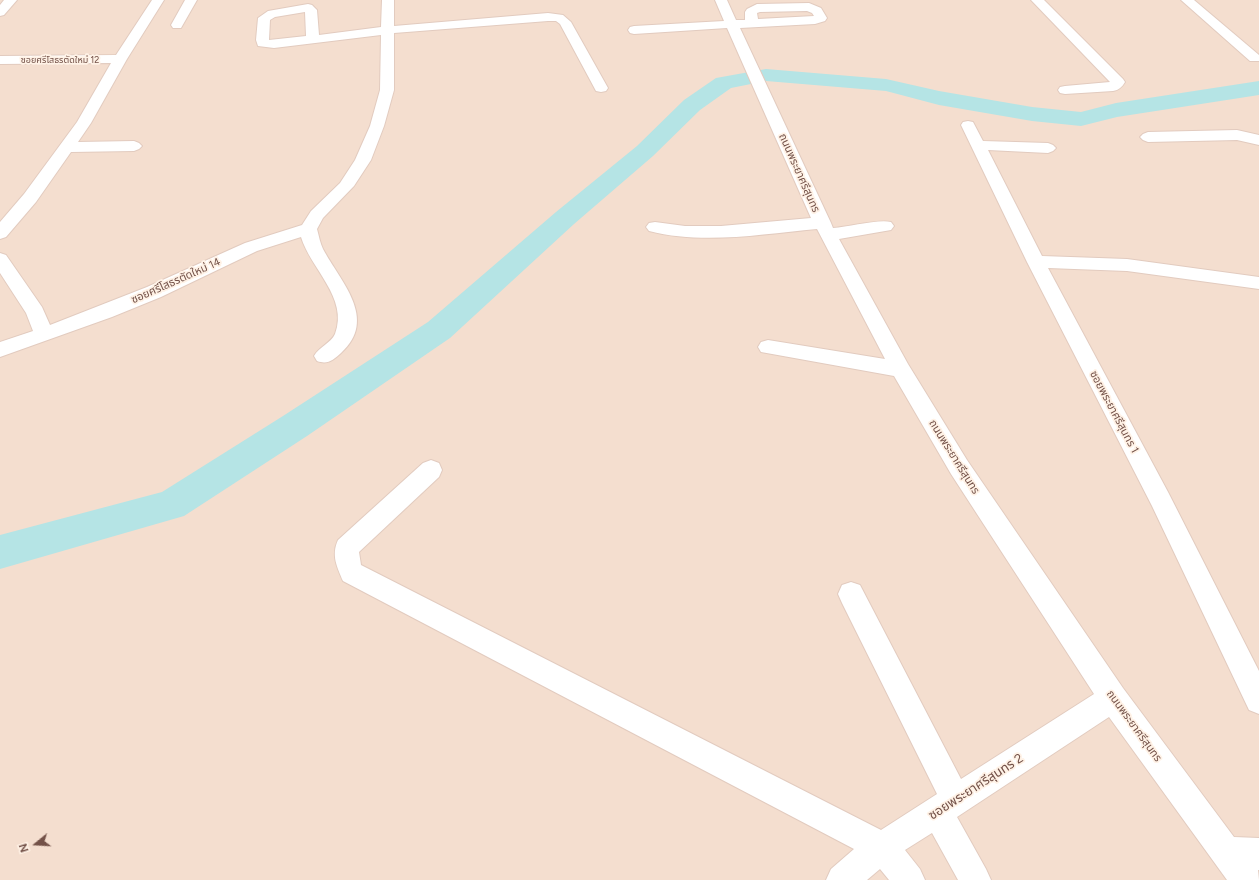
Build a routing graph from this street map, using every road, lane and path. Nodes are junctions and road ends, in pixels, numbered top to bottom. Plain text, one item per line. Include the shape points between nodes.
1 (11, 0) edge
2 (158, 0) edge
3 (191, 0) edge
4 (388, 0) edge
5 (721, 0) edge
6 (1037, 0) edge
7 (1187, 0) edge
8 (0, 12) edge
9 (752, 23) junction
10 (732, 24) junction
11 (177, 25) dead end
12 (388, 30) junction
13 (634, 30) dead end
14 (313, 39) dead end
15 (1254, 58) dead end
16 (120, 59) junction
17 (0, 60) edge
18 (601, 88) dead end
19 (1065, 90) dead end
20 (968, 125) dead end
21 (1148, 137) dead end
22 (1259, 140) edge
23 (980, 145) junction
24 (134, 146) dead end
25 (67, 148) junction
26 (1048, 148) dead end
27 (885, 226) dead end
28 (655, 227) dead end
29 (825, 228) junction
30 (308, 229) junction
31 (0, 233) edge
32 (0, 259) edge
33 (1036, 262) junction
34 (1259, 283) edge
35 (44, 335) junction
36 (768, 347) dead end
37 (0, 350) edge
38 (324, 356) dead end
39 (901, 369) junction
40 (431, 470) dead end
41 (851, 594) dead end
42 (1113, 698) junction
43 (1259, 700) edge
44 (946, 806) junction
45 (882, 847) junction
46 (1225, 852) junction
47 (1259, 854) edge
48 (842, 880) edge
49 (909, 880) edge
50 (975, 880) edge
51 (1246, 880) edge

1 - 8 street
2 - 16 street
3 - 11 street
4 - 12 street
5 - 10 street, ถนนพระยาศรีสุนทร
6 - 19 street via 1118,82 1113,87
7 - 15 street
9 - 9 street via 751,12 757,8 809,7 821,18
9 - 10 street
10 - 13 street
10 - 29 street, ถนนพระยาศรีสุนทร
12 - 14 street
12 - 18 street via 559,18 565,22
12 - 30 street via 387,90 377,126 362,160 346,186 317,215
16 - 17 street, ซอยศรีโสธรตัดใหม่ 12
16 - 25 street
20 - 23 street, ซอยพระยาศรีสุนทร 1
21 - 22 street via 1237,135
23 - 26 street
23 - 33 street, ซอยพระยาศรีสุนทร 1
24 - 25 street
25 - 31 street
27 - 29 street via 848,233
28 - 29 street via 685,232
29 - 39 street, ถนนพระยาศรีสุนทร
30 - 35 street, ซอยศรีโสธรตัดใหม่ 14 via 251,247 154,292
30 - 38 street via 315,251 341,290 348,318 343,338
32 - 35 street via 35,312
33 - 34 street via 1127,265
33 - 43 street, ซอยพระยาศรีสุนทร 1 via 1160,499
35 - 37 street, ซอยศรีโสธรตัดใหม่ 14
36 - 39 street
39 - 42 street, ถนนพระยาศรีสุนทร via 959,467
40 - 45 street via 347,548 347,561 352,573
41 - 44 street
42 - 44 street, ซอยพระยาศรีสุนทร 2
42 - 46 street, ถนนพระยาศรีสุนทร
44 - 45 street, ซอยพระยาศรีสุนทร 2
44 - 50 street
45 - 48 street, ซอยพระยาศรีสุนทร 2
45 - 49 street
46 - 47 street
46 - 51 street, ถนนพระยาศรีสุนทร

